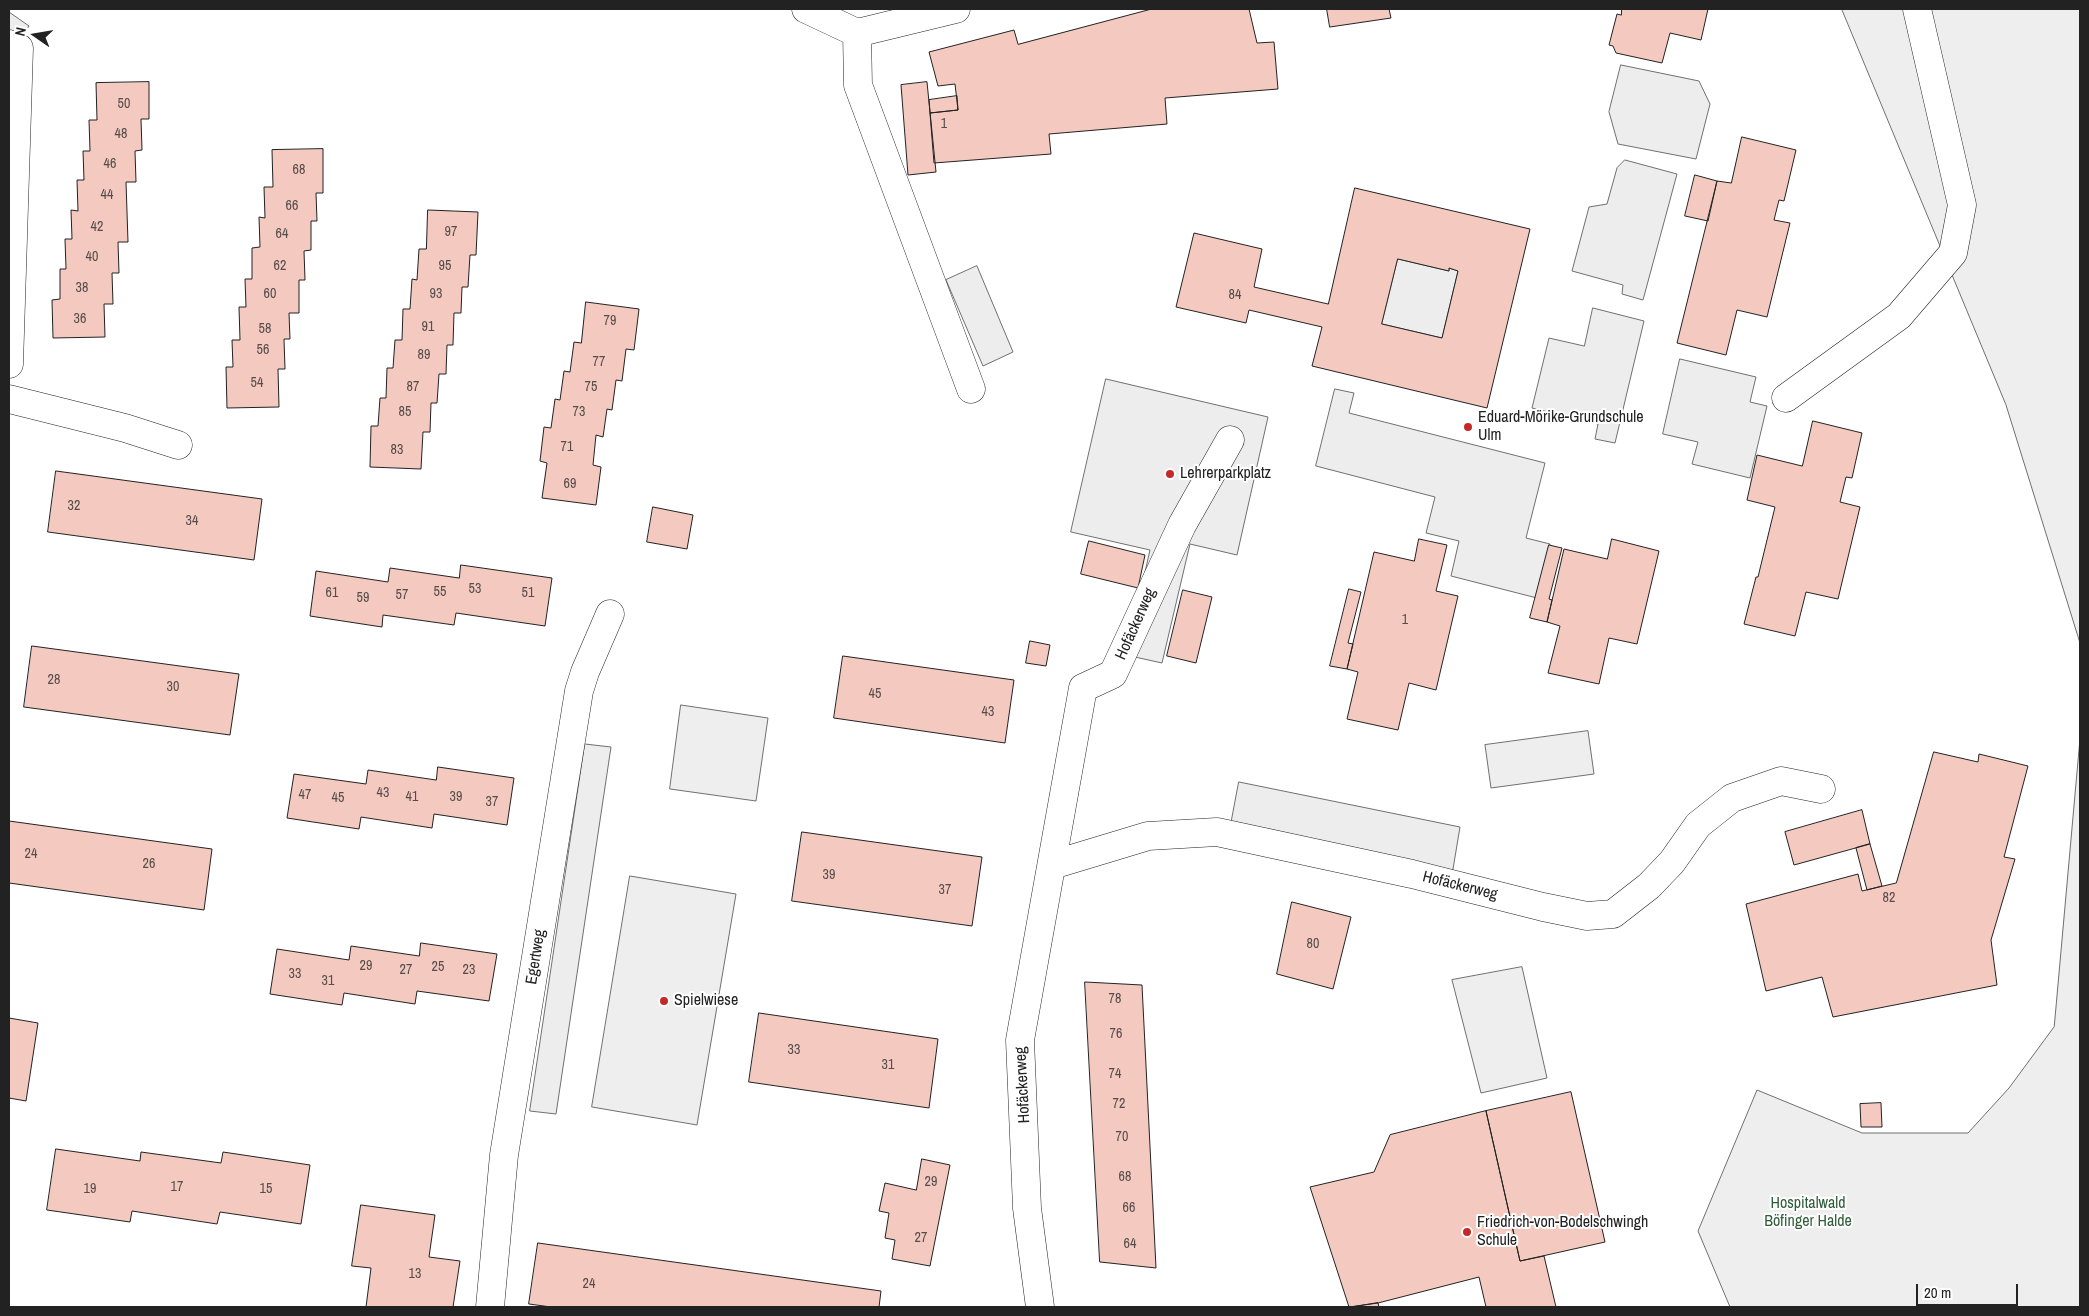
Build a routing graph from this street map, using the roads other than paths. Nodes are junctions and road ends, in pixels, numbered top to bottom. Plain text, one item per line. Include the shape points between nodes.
1 (806, 9) edge
2 (956, 9) edge
3 (1917, 9) edge
4 (856, 33) junction
5 (9, 44) edge
6 (12, 190) edge
7 (9, 364) edge
8 (971, 389) dead end
9 (1786, 398) dead end
10 (9, 399) edge
11 (1230, 440) dead end
12 (178, 445) dead end
13 (610, 614) dead end
14 (1821, 789) dead end
15 (1052, 865) junction
16 (490, 1307) edge
17 (1040, 1307) edge

1 - 4 street
2 - 4 street
3 - 9 street via 1962,205 1953,253 1899,316
4 - 8 street via 858,85
5 - 6 street via 19,48
6 - 7 street
10 - 12 street
11 - 15 street, Hofäckerweg via 1179,533 1113,674 1083,688
13 - 16 street, Egertweg via 579,691 504,1155
14 - 15 street, Hofäckerweg via 1781,781 1732,798 1698,825 1672,862 1649,886 1613,914 1587,916 1543,907 1412,874 1217,832 1148,836
15 - 17 street, Hofäckerweg via 1020,1040 1026,1208

